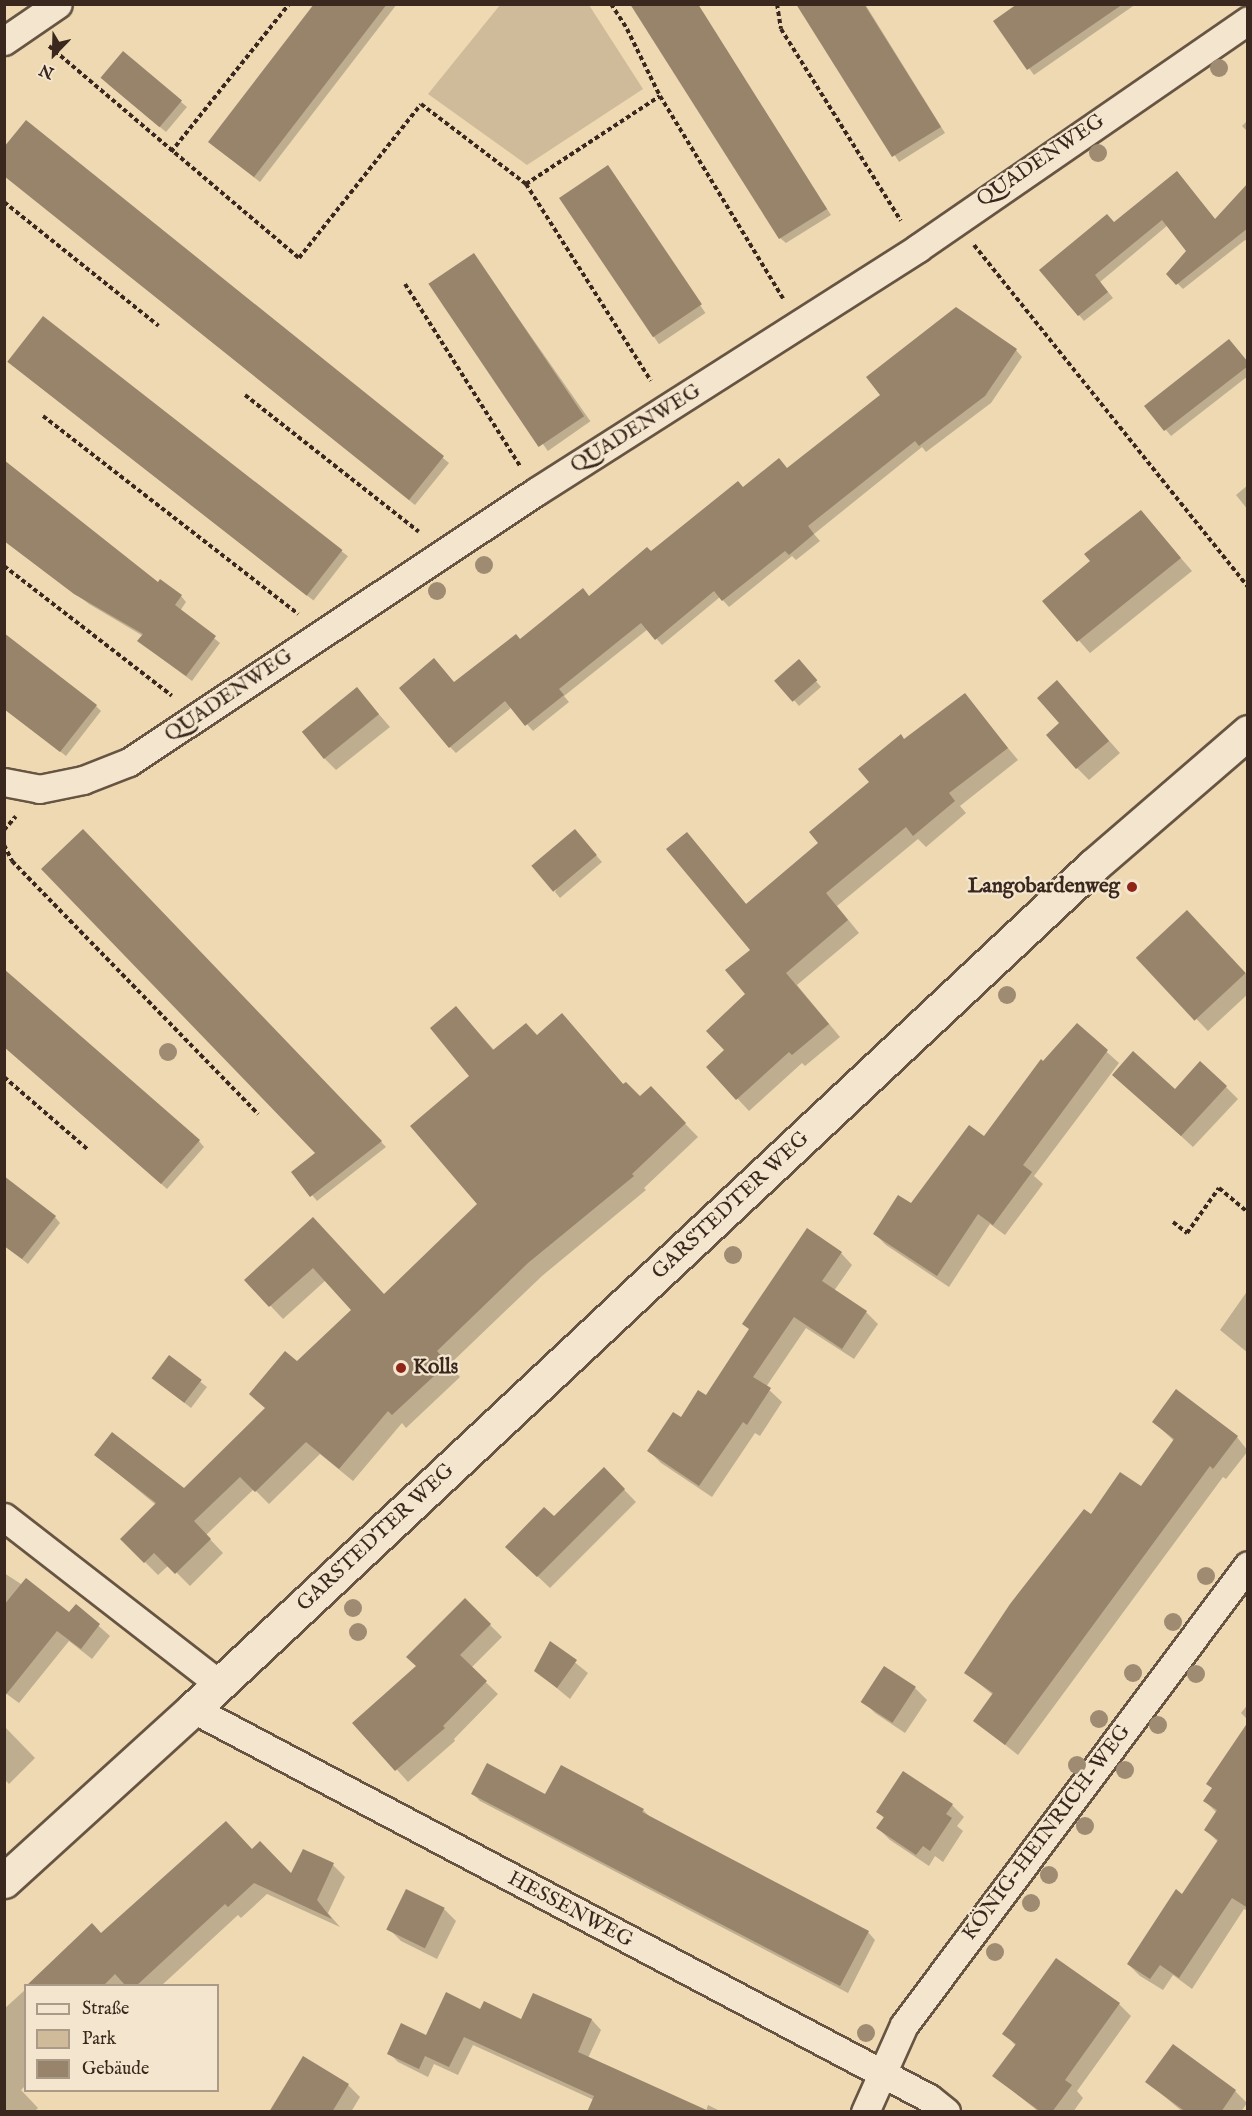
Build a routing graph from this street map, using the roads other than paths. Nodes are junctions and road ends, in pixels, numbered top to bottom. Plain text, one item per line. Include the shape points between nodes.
1 (57, 4) edge
2 (1248, 20) edge
3 (4, 41) edge
4 (1248, 732) edge
5 (4, 782) edge
6 (4, 1518) edge
7 (1248, 1565) edge
8 (219, 1684) junction
9 (193, 1709) junction
10 (4, 1881) edge
11 (882, 2074) junction
12 (865, 2112) edge
13 (946, 2112) edge

1 - 3 street
2 - 5 street, QUADENWEG via 918,248 537,491 129,762 83,780 39,789
4 - 8 main road, GARSTEDTER WEG via 1093,866
6 - 8 street
7 - 11 street, KÖNIG-HEINRICH-WEG via 904,2025
8 - 9 main road, GARSTEDTER WEG
9 - 10 main road, GARSTEDTER WEG
9 - 11 street, HESSENWEG
11 - 12 street, KÖNIG-HEINRICH-WEG
11 - 13 street, HESSENWEG via 929,2098

